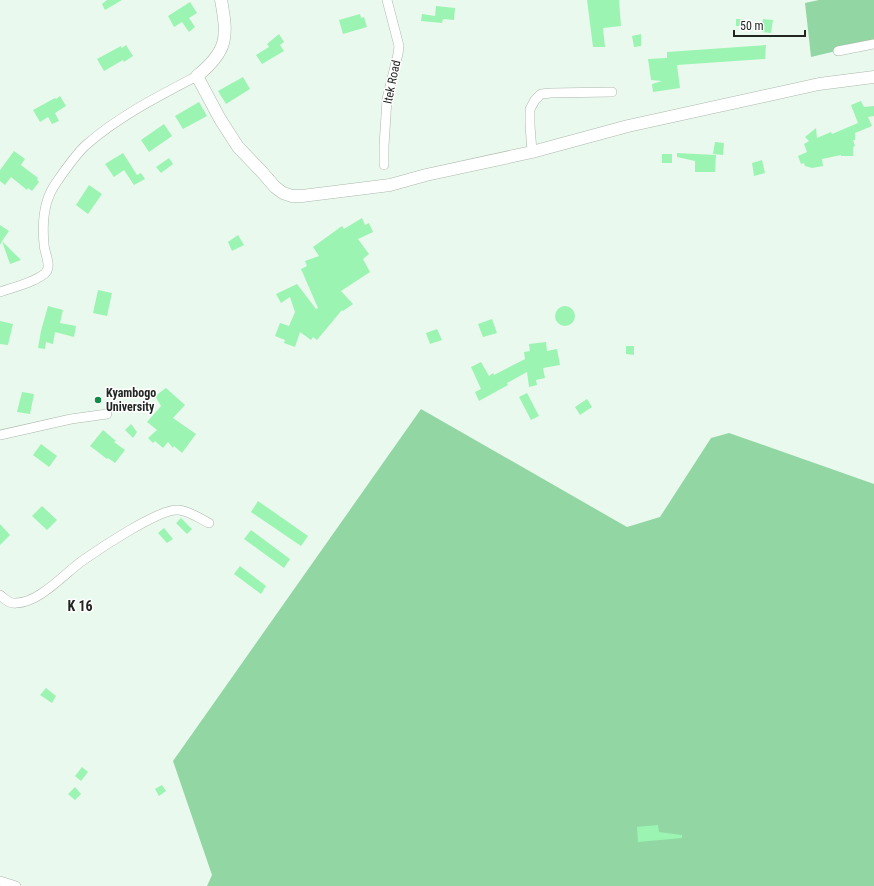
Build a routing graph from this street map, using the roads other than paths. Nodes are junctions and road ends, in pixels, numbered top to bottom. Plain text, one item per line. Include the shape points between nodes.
1 (221, 0) edge
2 (387, 0) edge
3 (874, 44) edge
4 (838, 51) dead end
5 (197, 76) junction
6 (874, 76) edge
7 (612, 92) dead end
8 (532, 152) junction
9 (384, 165) dead end
10 (0, 292) edge
11 (107, 414) dead end
12 (0, 435) edge
13 (209, 523) dead end
14 (0, 595) edge
15 (0, 881) edge
16 (16, 886) edge

1 - 5 street via 225,39 211,65
2 - 9 street, Itek Road via 398,54 387,99
3 - 4 street
5 - 8 street via 238,147 275,187 282,193 292,196 390,185
5 - 10 street via 116,122 85,146 55,184 46,201 43,219 47,270 41,276
6 - 8 street via 819,84 628,126
7 - 8 street via 540,94 530,110
11 - 12 street via 71,419
13 - 14 street via 179,510 172,510 125,533 32,598 15,604
15 - 16 street

